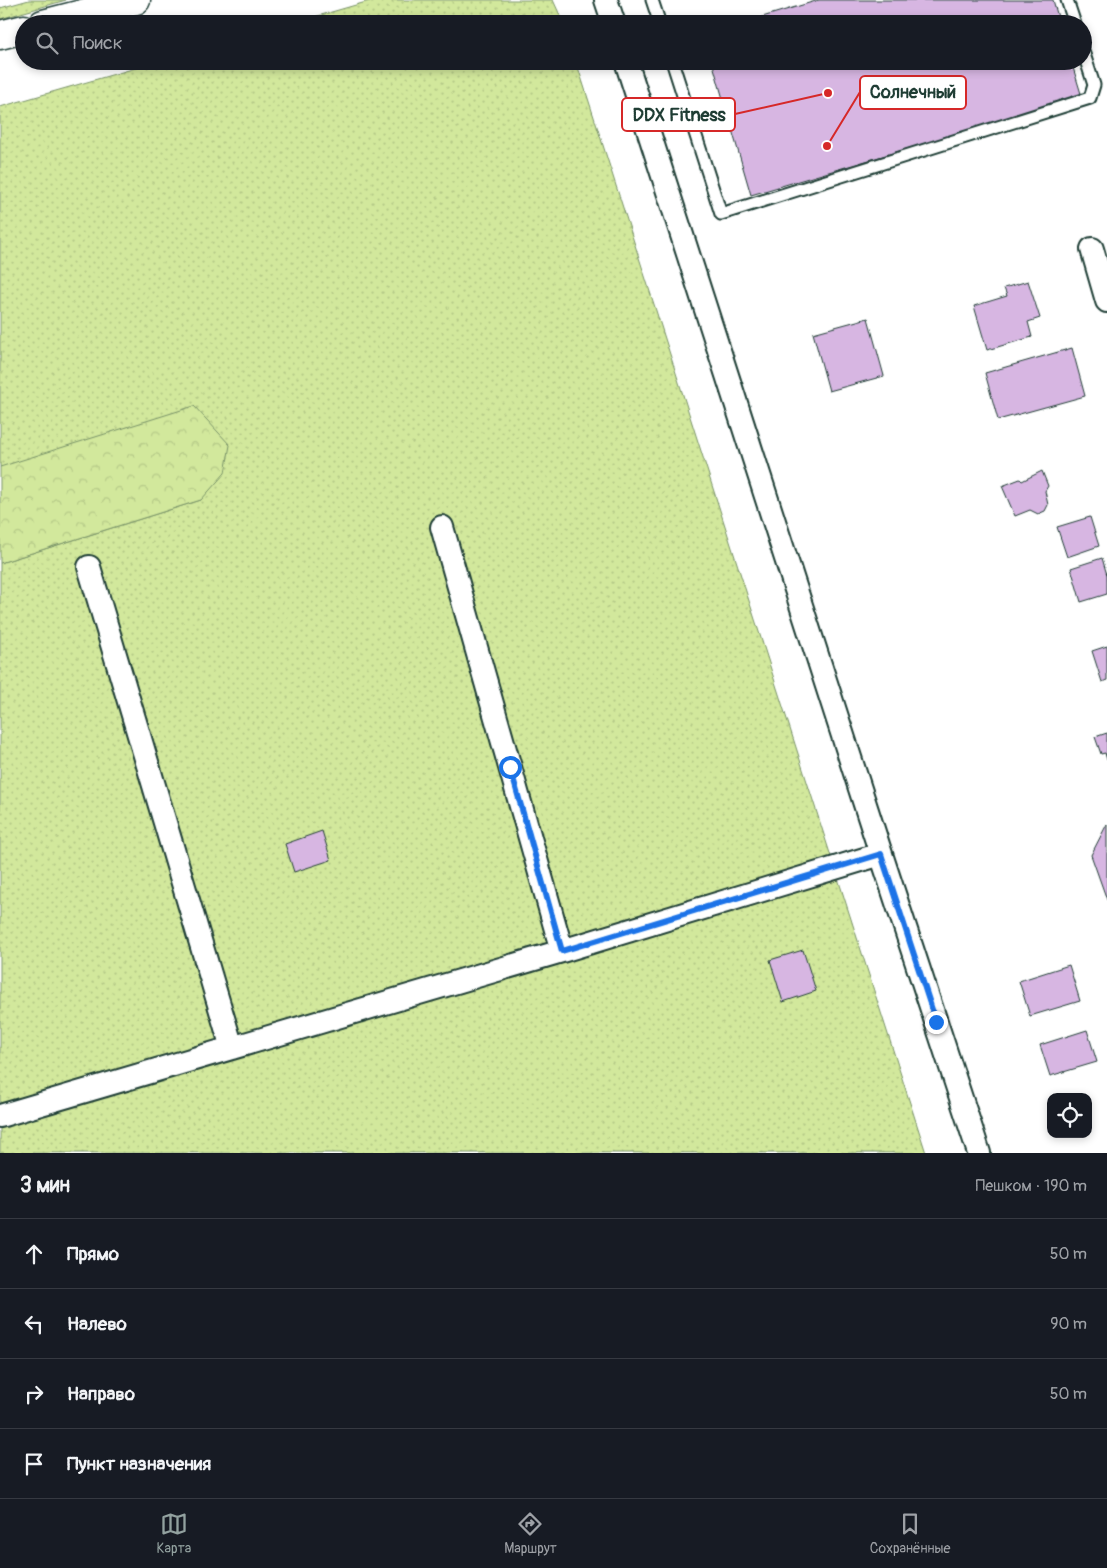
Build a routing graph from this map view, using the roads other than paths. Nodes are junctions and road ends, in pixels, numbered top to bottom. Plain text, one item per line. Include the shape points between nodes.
1 (136, 0) edge
2 (606, 0) edge
3 (652, 0) edge
4 (1067, 0) edge
5 (78, 15) edge
6 (611, 15) edge
7 (657, 15) edge
8 (1072, 15) edge
9 (15, 31) edge
10 (0, 35) edge
11 (629, 70) edge
12 (675, 70) edge
13 (1089, 70) edge
14 (1092, 249) dead end
15 (1107, 300) edge
16 (442, 527) dead end
17 (88, 567) dead end
18 (881, 854) junction
19 (562, 951) junction
20 (232, 1048) junction
21 (0, 1116) edge
22 (979, 1153) edge

1 - 5 main road
2 - 6 street
3 - 7 lane
4 - 8 lane
9 - 10 main road
11 - 18 street
12 - 13 lane via 721,214 1090,98 1094,84
14 - 15 street
16 - 19 street
17 - 20 street
18 - 19 street
18 - 22 street
19 - 20 street
20 - 21 street

